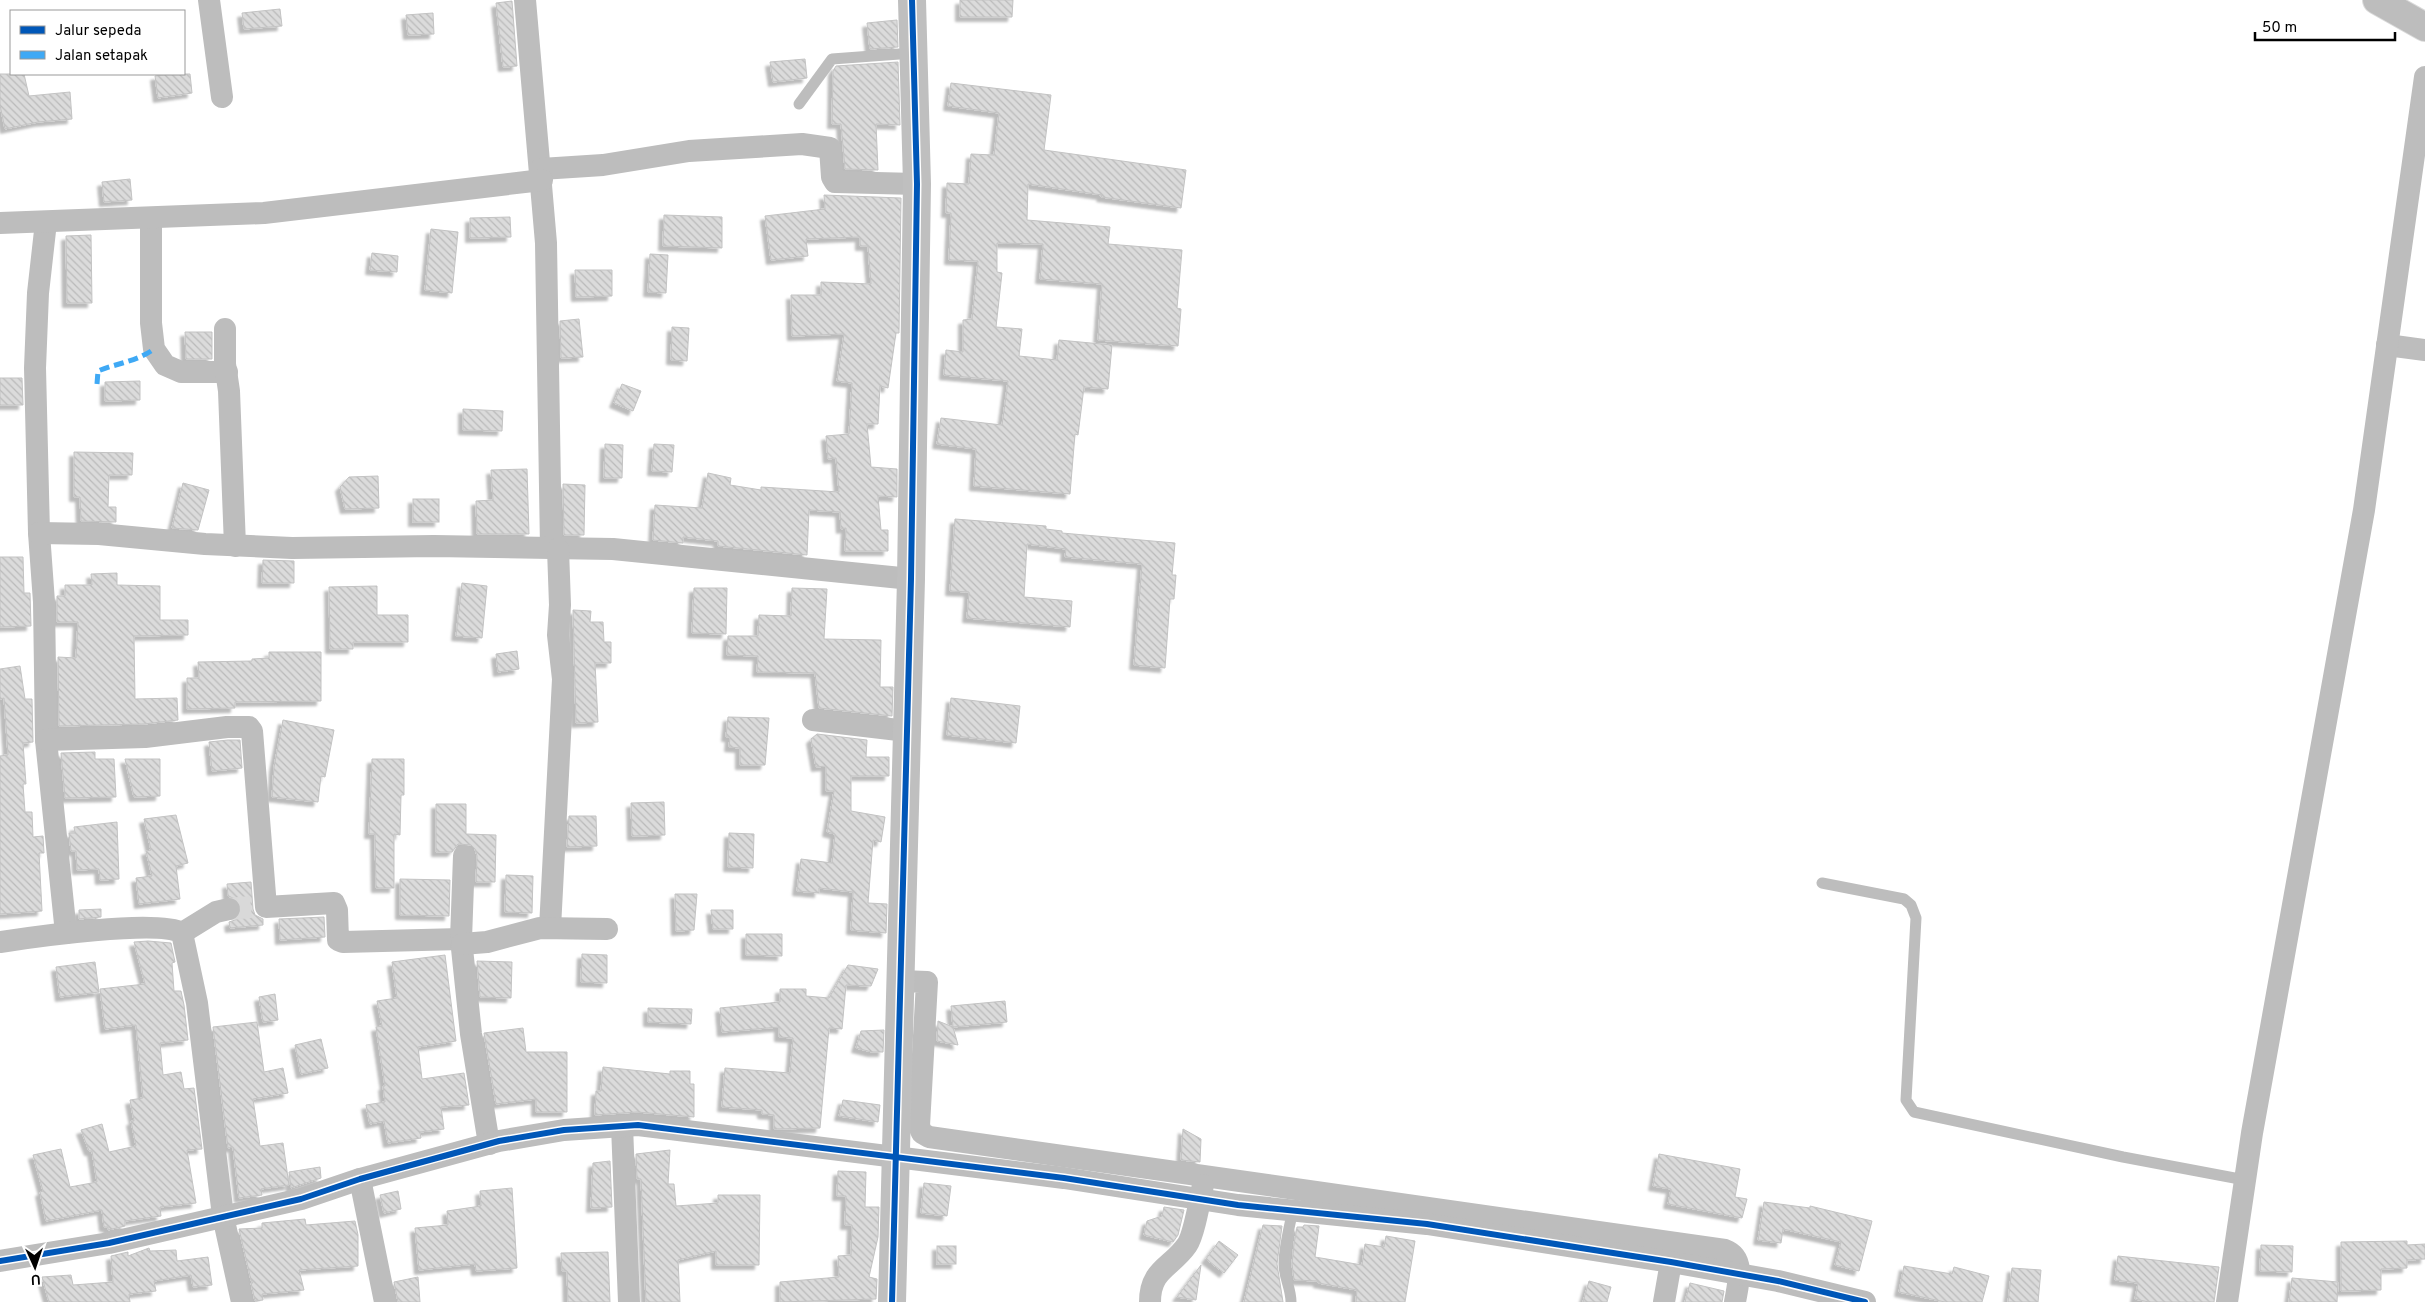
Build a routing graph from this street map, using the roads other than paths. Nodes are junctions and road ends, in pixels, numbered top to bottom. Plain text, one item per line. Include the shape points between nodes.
1 (209, 0) edge
2 (525, 0) edge
3 (912, 0) edge
4 (2377, 0) edge
5 (2425, 26) edge
6 (913, 53) junction
7 (2425, 77) edge
8 (222, 97) dead end
9 (799, 104) dead end
10 (541, 175) junction
11 (917, 184) junction
12 (151, 218) junction
13 (46, 222) junction
14 (0, 223) edge
15 (225, 329) dead end
16 (2405, 348) edge
17 (227, 372) junction
18 (39, 533) junction
19 (235, 546) junction
20 (555, 548) junction
21 (911, 580) junction
22 (813, 720) dead end
23 (907, 730) junction
24 (46, 740) junction
25 (464, 856) dead end
26 (1822, 883) dead end
27 (229, 910) tunnel mouth
28 (550, 928) junction
29 (607, 929) dead end
30 (66, 933) junction
31 (182, 933) junction
32 (462, 941) junction
33 (0, 942) edge
34 (910, 981) junction
35 (622, 1126) junction
36 (489, 1144) junction
37 (897, 1157) junction
38 (360, 1179) junction
39 (2245, 1180) junction
40 (1202, 1188) junction
41 (1294, 1199) junction
42 (223, 1216) junction
43 (0, 1261) edge
44 (1671, 1262) junction
45 (1739, 1275) junction
46 (242, 1302) edge
47 (385, 1302) edge
48 (629, 1302) edge
49 (892, 1302) edge
50 (1150, 1302) edge
51 (1291, 1302) edge
52 (1664, 1302) edge
53 (1735, 1302) edge
54 (1865, 1302) edge
55 (2227, 1302) edge

1 - 8 street
2 - 10 street
3 - 6 street
4 - 5 highway
6 - 9 lane via 832,59
6 - 11 street
7 - 16 street
10 - 11 street via 690,151 802,144 830,148 835,182
10 - 12 street via 264,213
10 - 20 street
11 - 21 street
12 - 13 street
12 - 17 street via 154,350 165,365 181,372
13 - 14 street
13 - 18 street via 38,293 35,368
15 - 17 street
16 - 39 street via 2364,510
17 - 19 street
18 - 19 street via 99,534
18 - 24 street via 44,602
19 - 20 street
20 - 21 street via 613,549
20 - 28 street via 563,679
21 - 23 street
22 - 23 street
23 - 34 street
24 - 30 street
24 - 32 street via 145,737 249,727 252,731 264,906 334,903 338,940 343,942
25 - 32 street
26 - 39 lane via 1904,899 1912,905 1916,918 1906,1100 1914,1112
27 - 31 street via 216,912
28 - 29 street
28 - 32 street via 528,930 487,942
30 - 31 street via 168,928
30 - 33 street
31 - 42 street via 197,1003
32 - 36 street via 471,1034
34 - 37 street
34 - 40 street via 927,982 919,1126 922,1134
35 - 36 street via 564,1130
35 - 37 street via 638,1125
35 - 48 street
36 - 38 street
37 - 40 street via 1064,1178
37 - 49 street
38 - 42 street via 301,1199
38 - 47 street
39 - 55 street
40 - 41 street
40 - 50 street via 1188,1243 1159,1272 1150,1288
41 - 44 street via 1427,1224
41 - 45 street via 1725,1250 1734,1253
41 - 51 lane via 1284,1263 1291,1287
42 - 43 street via 109,1243
42 - 46 street
44 - 45 street
44 - 52 street
45 - 53 street
45 - 54 street

